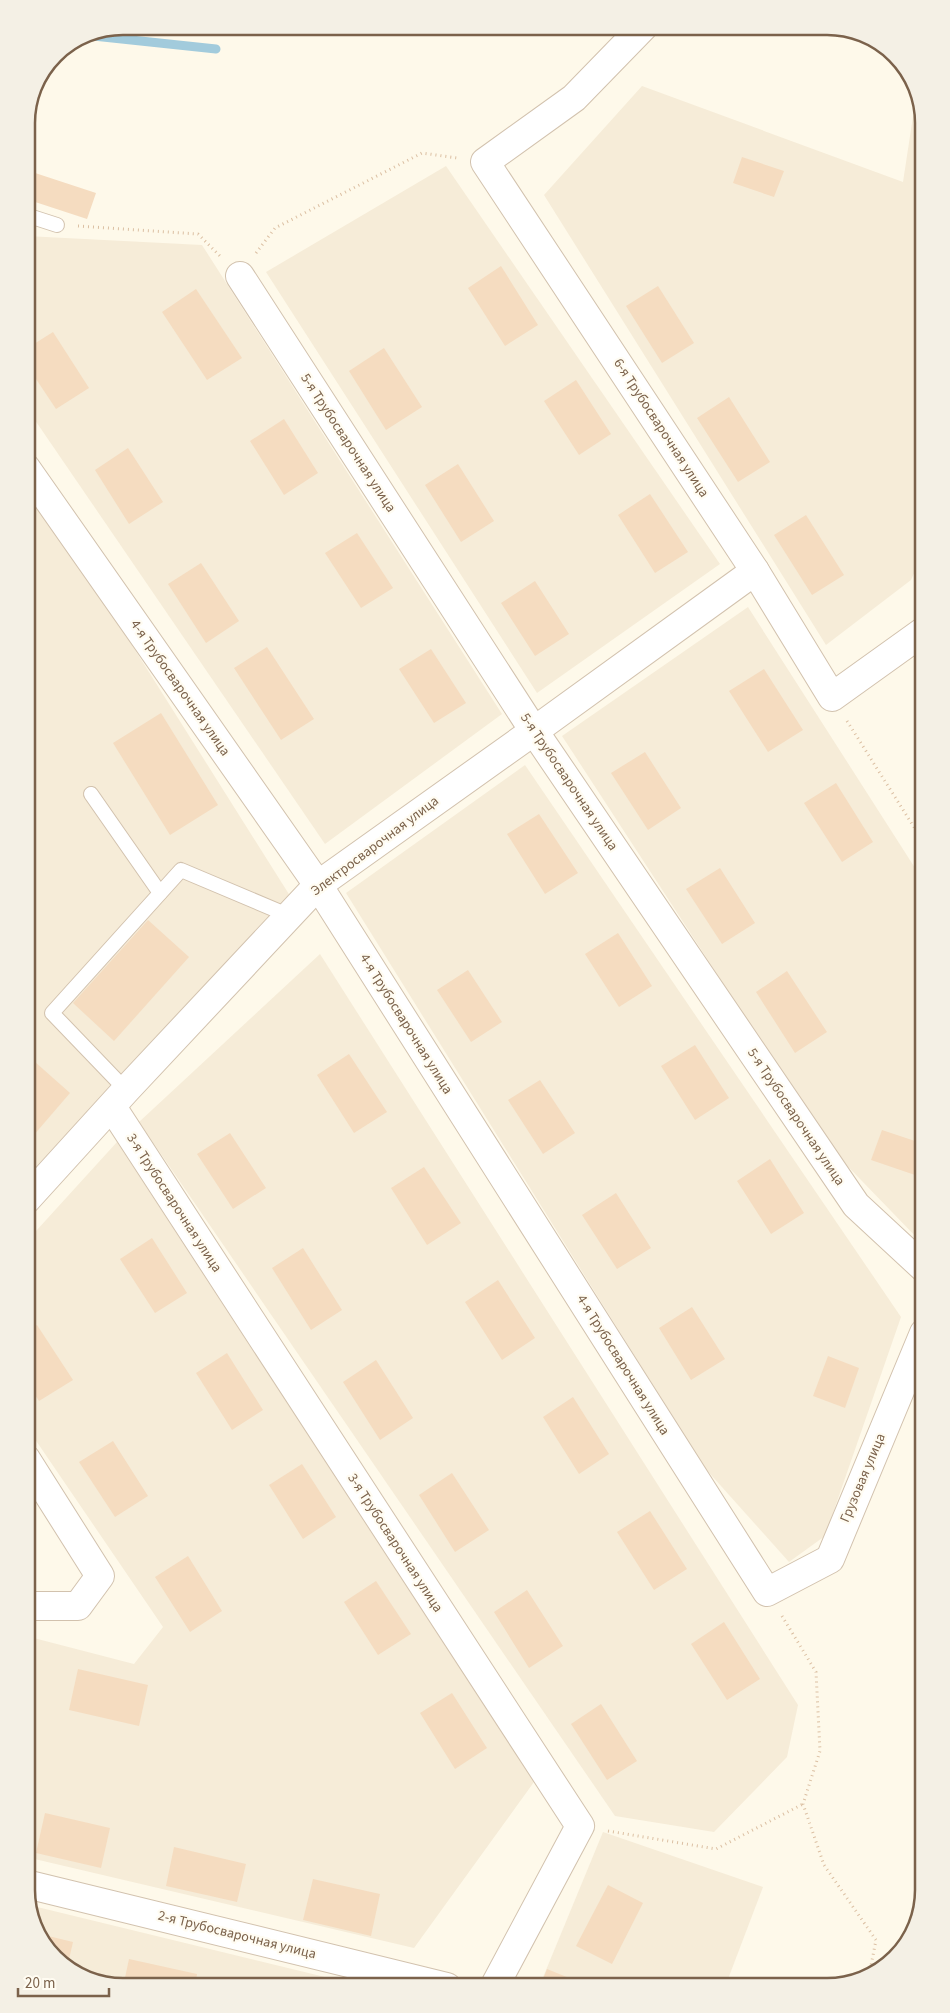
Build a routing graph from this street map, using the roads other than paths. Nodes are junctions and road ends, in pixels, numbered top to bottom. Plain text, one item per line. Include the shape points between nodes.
1 (635, 35) edge
2 (35, 218) edge
3 (57, 225) road end
4 (240, 276) road end
5 (35, 481) edge
6 (755, 571) junction
7 (915, 638) edge
8 (534, 731) junction
9 (91, 794) dead end
10 (318, 885) junction
11 (160, 893) junction
12 (290, 916) junction
13 (119, 1099) junction
14 (35, 1190) edge
15 (915, 1260) edge
16 (915, 1355) edge
17 (35, 1473) edge
18 (767, 1592) joint
19 (35, 1606) edge
20 (35, 1886) edge
21 (410, 1978) edge
22 (499, 1978) edge

1 - 6 street, 6-я Трубосварочная улица via 574,98 484,162
2 - 3 lane
4 - 8 street, 5-я Трубосварочная улица
5 - 10 street, 4-я Трубосварочная улица
6 - 7 street, 6-я Трубосварочная улица via 832,697
6 - 8 street, Электросварочная улица
8 - 10 street, Электросварочная улица
8 - 15 street, 5-я Трубосварочная улица via 856,1206
9 - 11 lane
10 - 12 street, Электросварочная улица
10 - 18 street, 4-я Трубосварочная улица
11 - 12 lane via 181,870
11 - 13 lane via 52,1012
12 - 13 street, Электросварочная улица
13 - 14 street, Электросварочная улица
13 - 22 street, 3-я Трубосварочная улица via 580,1826
16 - 18 street, Грузовая улица via 830,1559
17 - 19 street via 100,1576 78,1606
20 - 21 street, 2-я Трубосварочная улица

